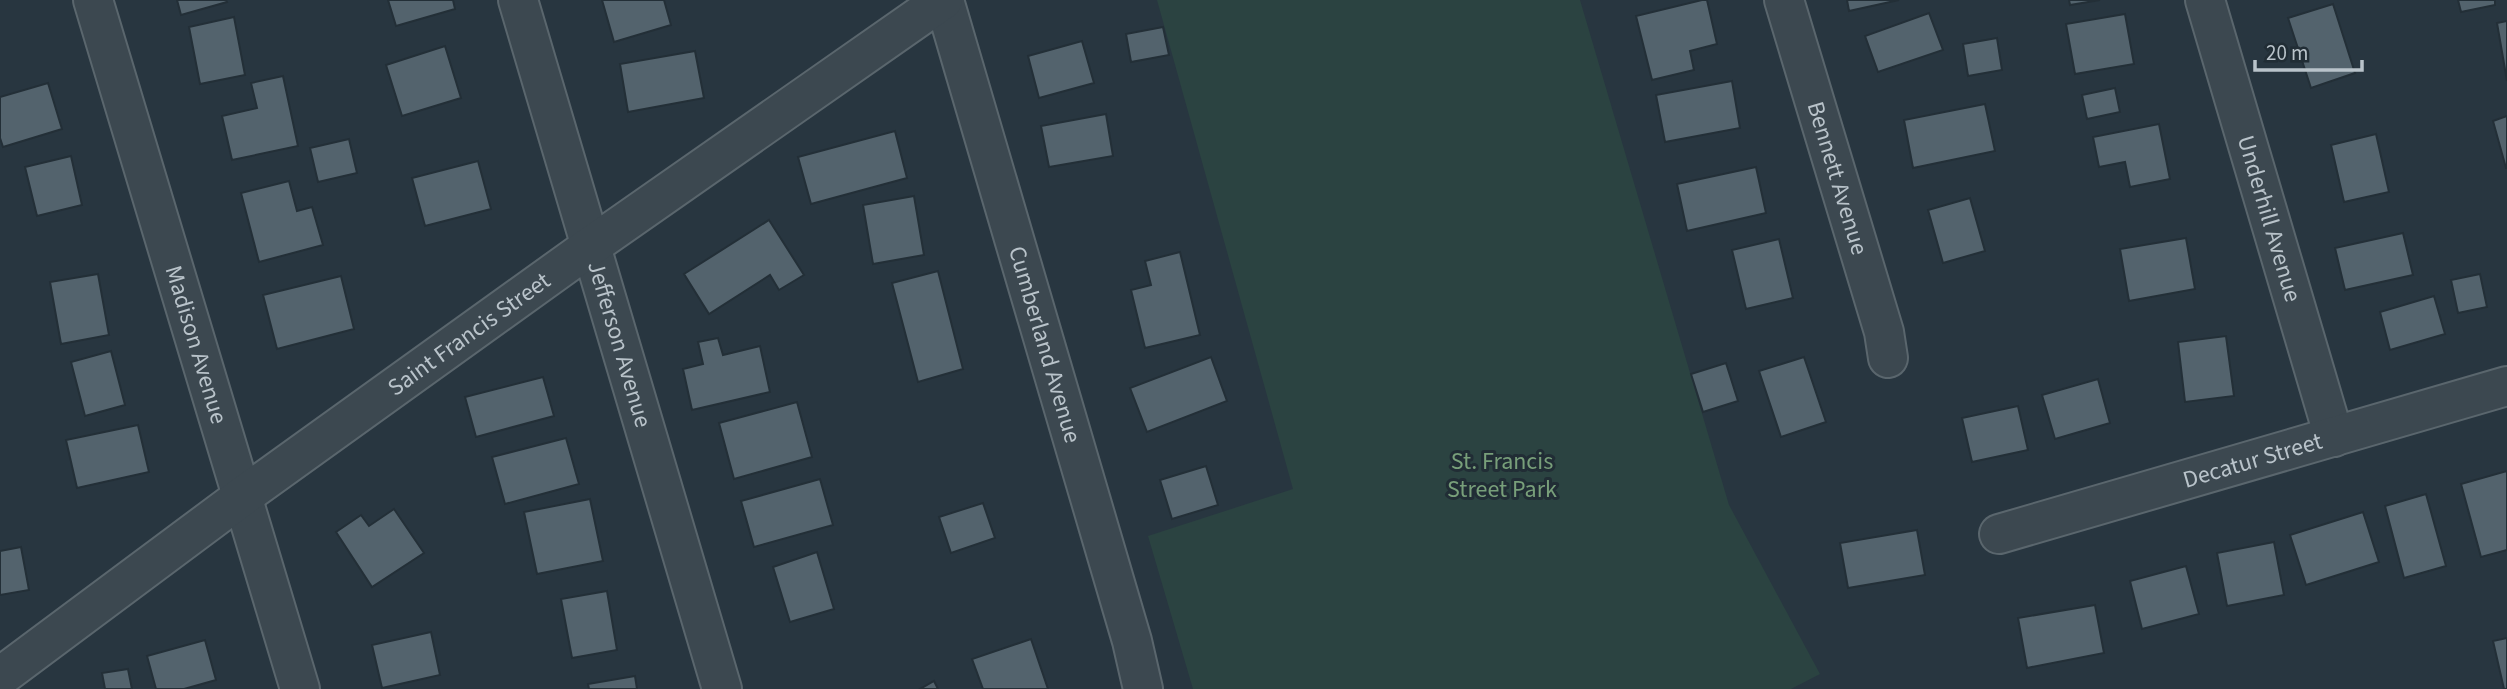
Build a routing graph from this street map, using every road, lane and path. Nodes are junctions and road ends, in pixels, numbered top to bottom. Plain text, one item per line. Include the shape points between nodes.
1 (93, 0) edge
2 (518, 0) edge
3 (944, 0) edge
4 (1784, 0) edge
5 (2205, 0) edge
6 (591, 246) junction
7 (1888, 358) dead end
8 (2507, 386) edge
9 (2334, 437) junction
10 (243, 496) junction
11 (1999, 534) dead end
12 (0, 677) edge
13 (300, 689) edge
14 (722, 689) edge
15 (1143, 689) edge

1 - 10 street, Madison Avenue
2 - 6 street, Jefferson Avenue
3 - 6 street, Saint Francis Street
3 - 15 street, Cumberland Avenue
4 - 7 street, Bennett Avenue
5 - 9 street, Underhill Avenue
6 - 10 street, Saint Francis Street
6 - 14 street, Jefferson Avenue
8 - 9 street, Decatur Street
9 - 11 street, Decatur Street
10 - 12 street, Saint Francis Street
10 - 13 street, Madison Avenue

